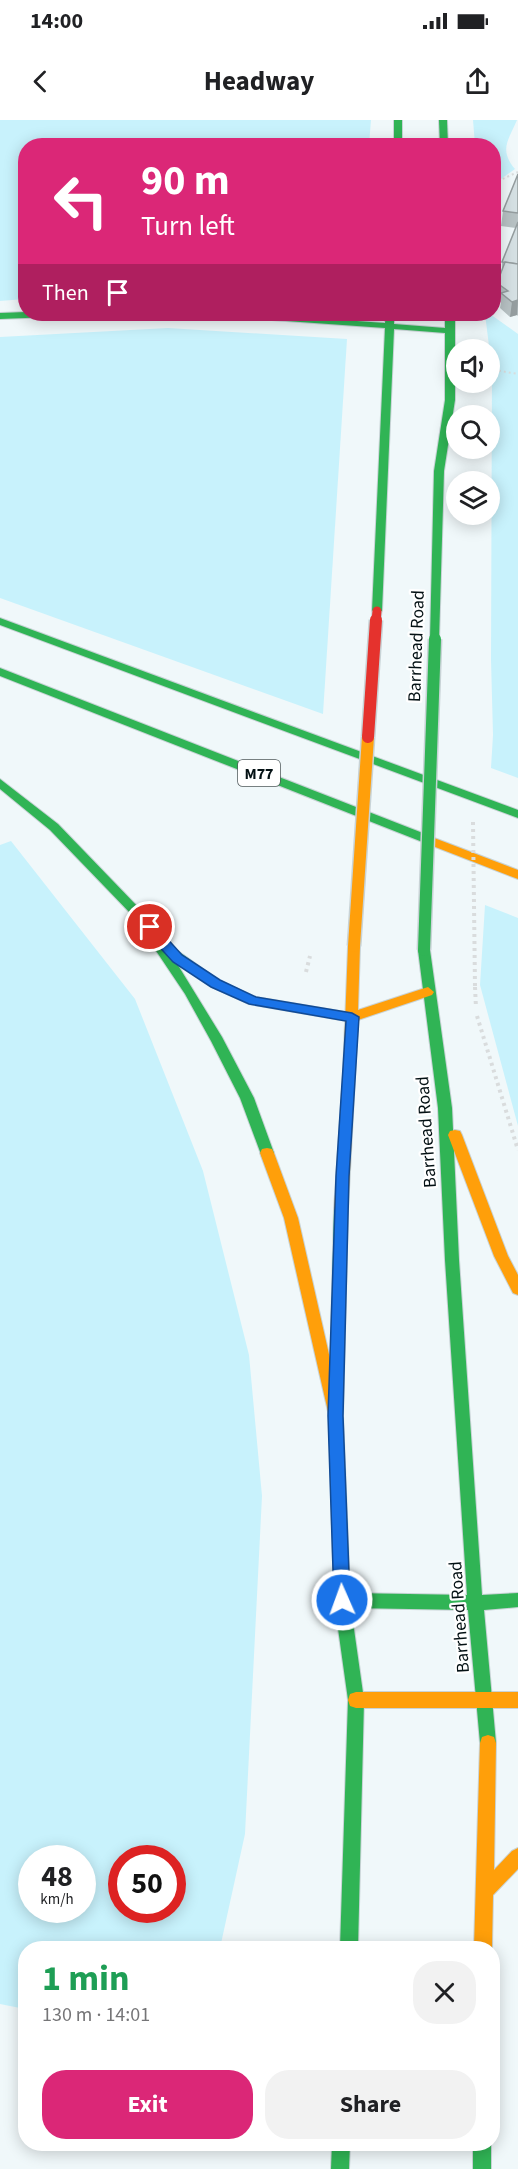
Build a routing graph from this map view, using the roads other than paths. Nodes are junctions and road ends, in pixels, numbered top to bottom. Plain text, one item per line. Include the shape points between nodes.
1 (398, 120) edge
2 (443, 120) edge
3 (398, 138) edge
4 (444, 138) edge
5 (18, 315) edge
6 (0, 316) edge
7 (390, 321) edge
8 (396, 321) edge
9 (450, 321) edge
10 (451, 331) junction
11 (0, 621) edge
12 (0, 672) edge
13 (0, 783) edge
14 (518, 814) edge
15 (518, 875) edge
16 (136, 912) junction
17 (428, 992) junction
18 (352, 1017) junction
19 (445, 1108) junction
20 (518, 1289) edge
21 (336, 1416) junction
22 (342, 1600) junction
23 (518, 1600) edge
24 (475, 1603) junction
25 (356, 1700) junction
26 (483, 1700) junction
27 (518, 1700) edge
28 (518, 1857) edge
29 (483, 1893) junction
30 (349, 1941) edge
31 (483, 1941) edge
32 (341, 2151) edge
33 (482, 2151) edge
34 (340, 2169) edge
35 (482, 2169) edge

1 - 3 main road
2 - 4 main road
5 - 6 main road
7 - 18 main road, bridge
8 - 10 main road
9 - 10 main road, Barrhead Road
10 - 17 main road, Barrhead Road, bridge via 450,400 439,471 424,950
11 - 14 main road
12 - 15 main road, M77
13 - 16 main road via 54,827
16 - 18 main road via 178,958 216,984 254,1001
16 - 21 main road via 189,991 247,1098 291,1218
17 - 18 main road
17 - 19 main road, Barrhead Road
18 - 21 main road via 342,1176
19 - 20 main road via 501,1257
19 - 24 main road, Barrhead Road
21 - 22 main road
22 - 24 main road
22 - 25 main road
23 - 24 main road
24 - 26 main road, Barrhead Road
25 - 26 main road
25 - 30 main road
26 - 27 main road
26 - 29 main road, Barrhead Road via 489,1759
28 - 29 main road
29 - 31 main road, Barrhead Road
32 - 34 main road
33 - 35 main road

